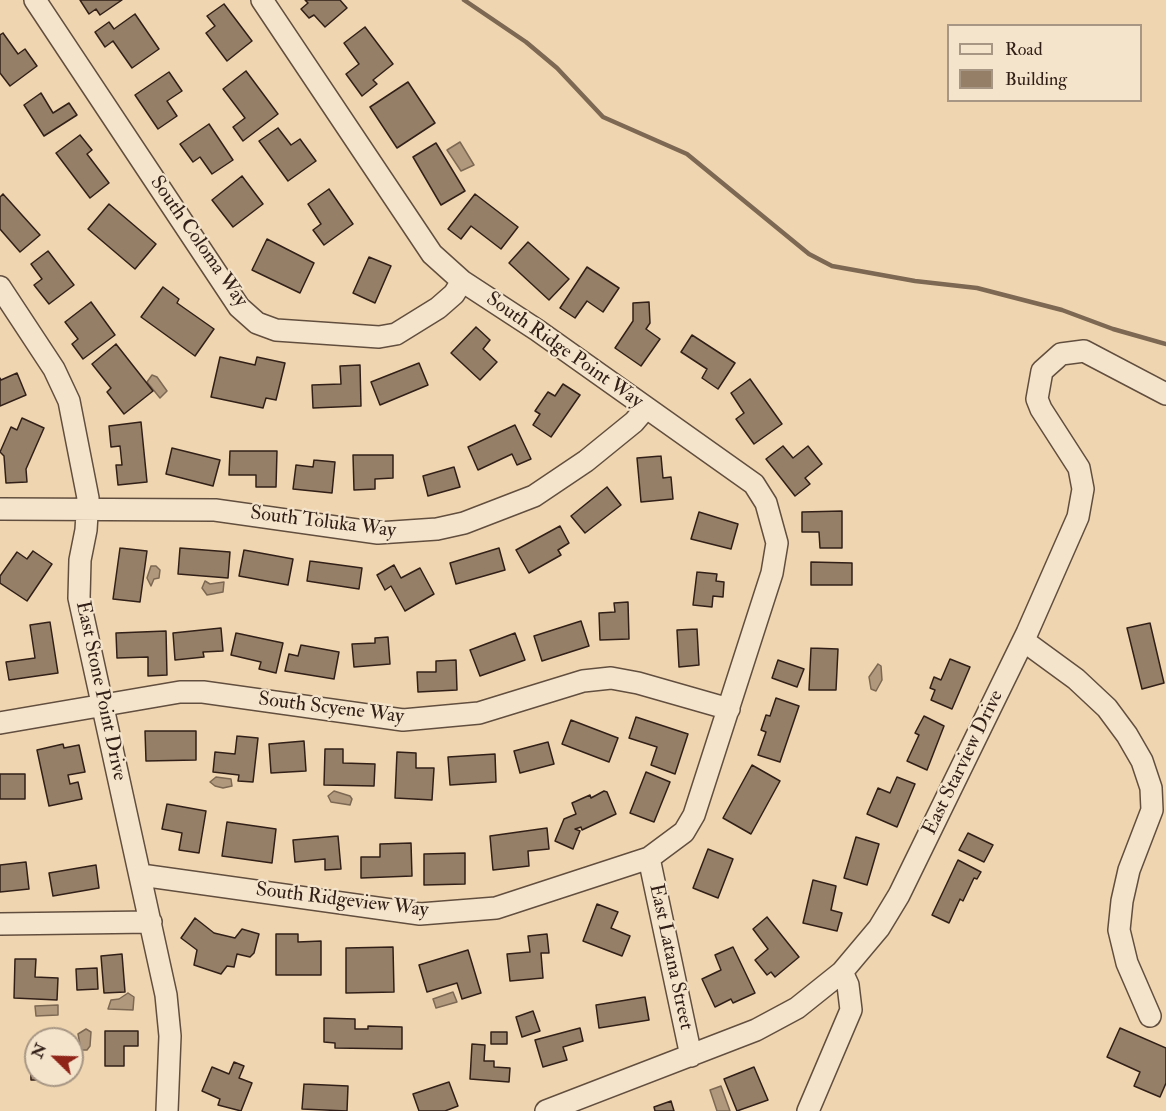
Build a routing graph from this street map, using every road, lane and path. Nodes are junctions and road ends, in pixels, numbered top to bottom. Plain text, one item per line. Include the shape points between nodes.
1 (35, 0) edge
2 (262, 0) edge
3 (462, 281) junction
4 (0, 287) edge
5 (1166, 394) edge
6 (646, 408) junction
7 (0, 509) edge
8 (88, 510) junction
9 (1023, 641) junction
10 (102, 706) junction
11 (729, 709) junction
12 (0, 723) edge
13 (649, 858) junction
14 (141, 875) junction
15 (151, 922) junction
16 (0, 924) edge
17 (842, 972) junction
18 (1150, 1016) dead end
19 (691, 1056) junction
20 (167, 1111) edge
21 (546, 1111) edge
22 (808, 1111) edge

1 - 3 street, South Coloma Way via 239,307 257,323 276,330 379,337 396,334 438,308
2 - 3 street, South Ridge Point Way via 432,254
3 - 6 street, South Ridge Point Way
4 - 8 street, East Stone Point Drive via 63,384
5 - 9 street, East Starview Drive via 1084,351 1060,354 1042,371 1037,399 1072,454 1083,489 1078,517
6 - 8 street, South Toluka Way via 586,461 543,491 464,523 437,529 378,532 215,510
6 - 11 street, South Ridge Point Way via 754,484 772,521 777,543 772,573
7 - 8 street, South Toluka Way
8 - 10 street, East Stone Point Drive via 79,598
9 - 17 street, East Starview Drive via 899,895 879,928
9 - 18 street via 1076,679 1107,708 1142,761 1151,788 1152,810 1130,870 1119,930 1127,963
10 - 11 street, South Scyene Way via 180,692 203,692 403,720 479,713 583,681 611,678
10 - 12 street, South Scyene Way
10 - 14 street, East Stone Point Drive
11 - 13 street, South Ridgeview Way via 694,814 684,832
13 - 14 street, South Ridgeview Way via 496,908 420,914
13 - 19 street, East Latana Street
14 - 15 street, East Stone Point Drive
15 - 16 street
15 - 20 street, East Stone Point Drive via 170,1036
17 - 19 street, East Starview Drive via 787,1013
17 - 22 street via 851,1010
19 - 21 street, East Starview Drive

